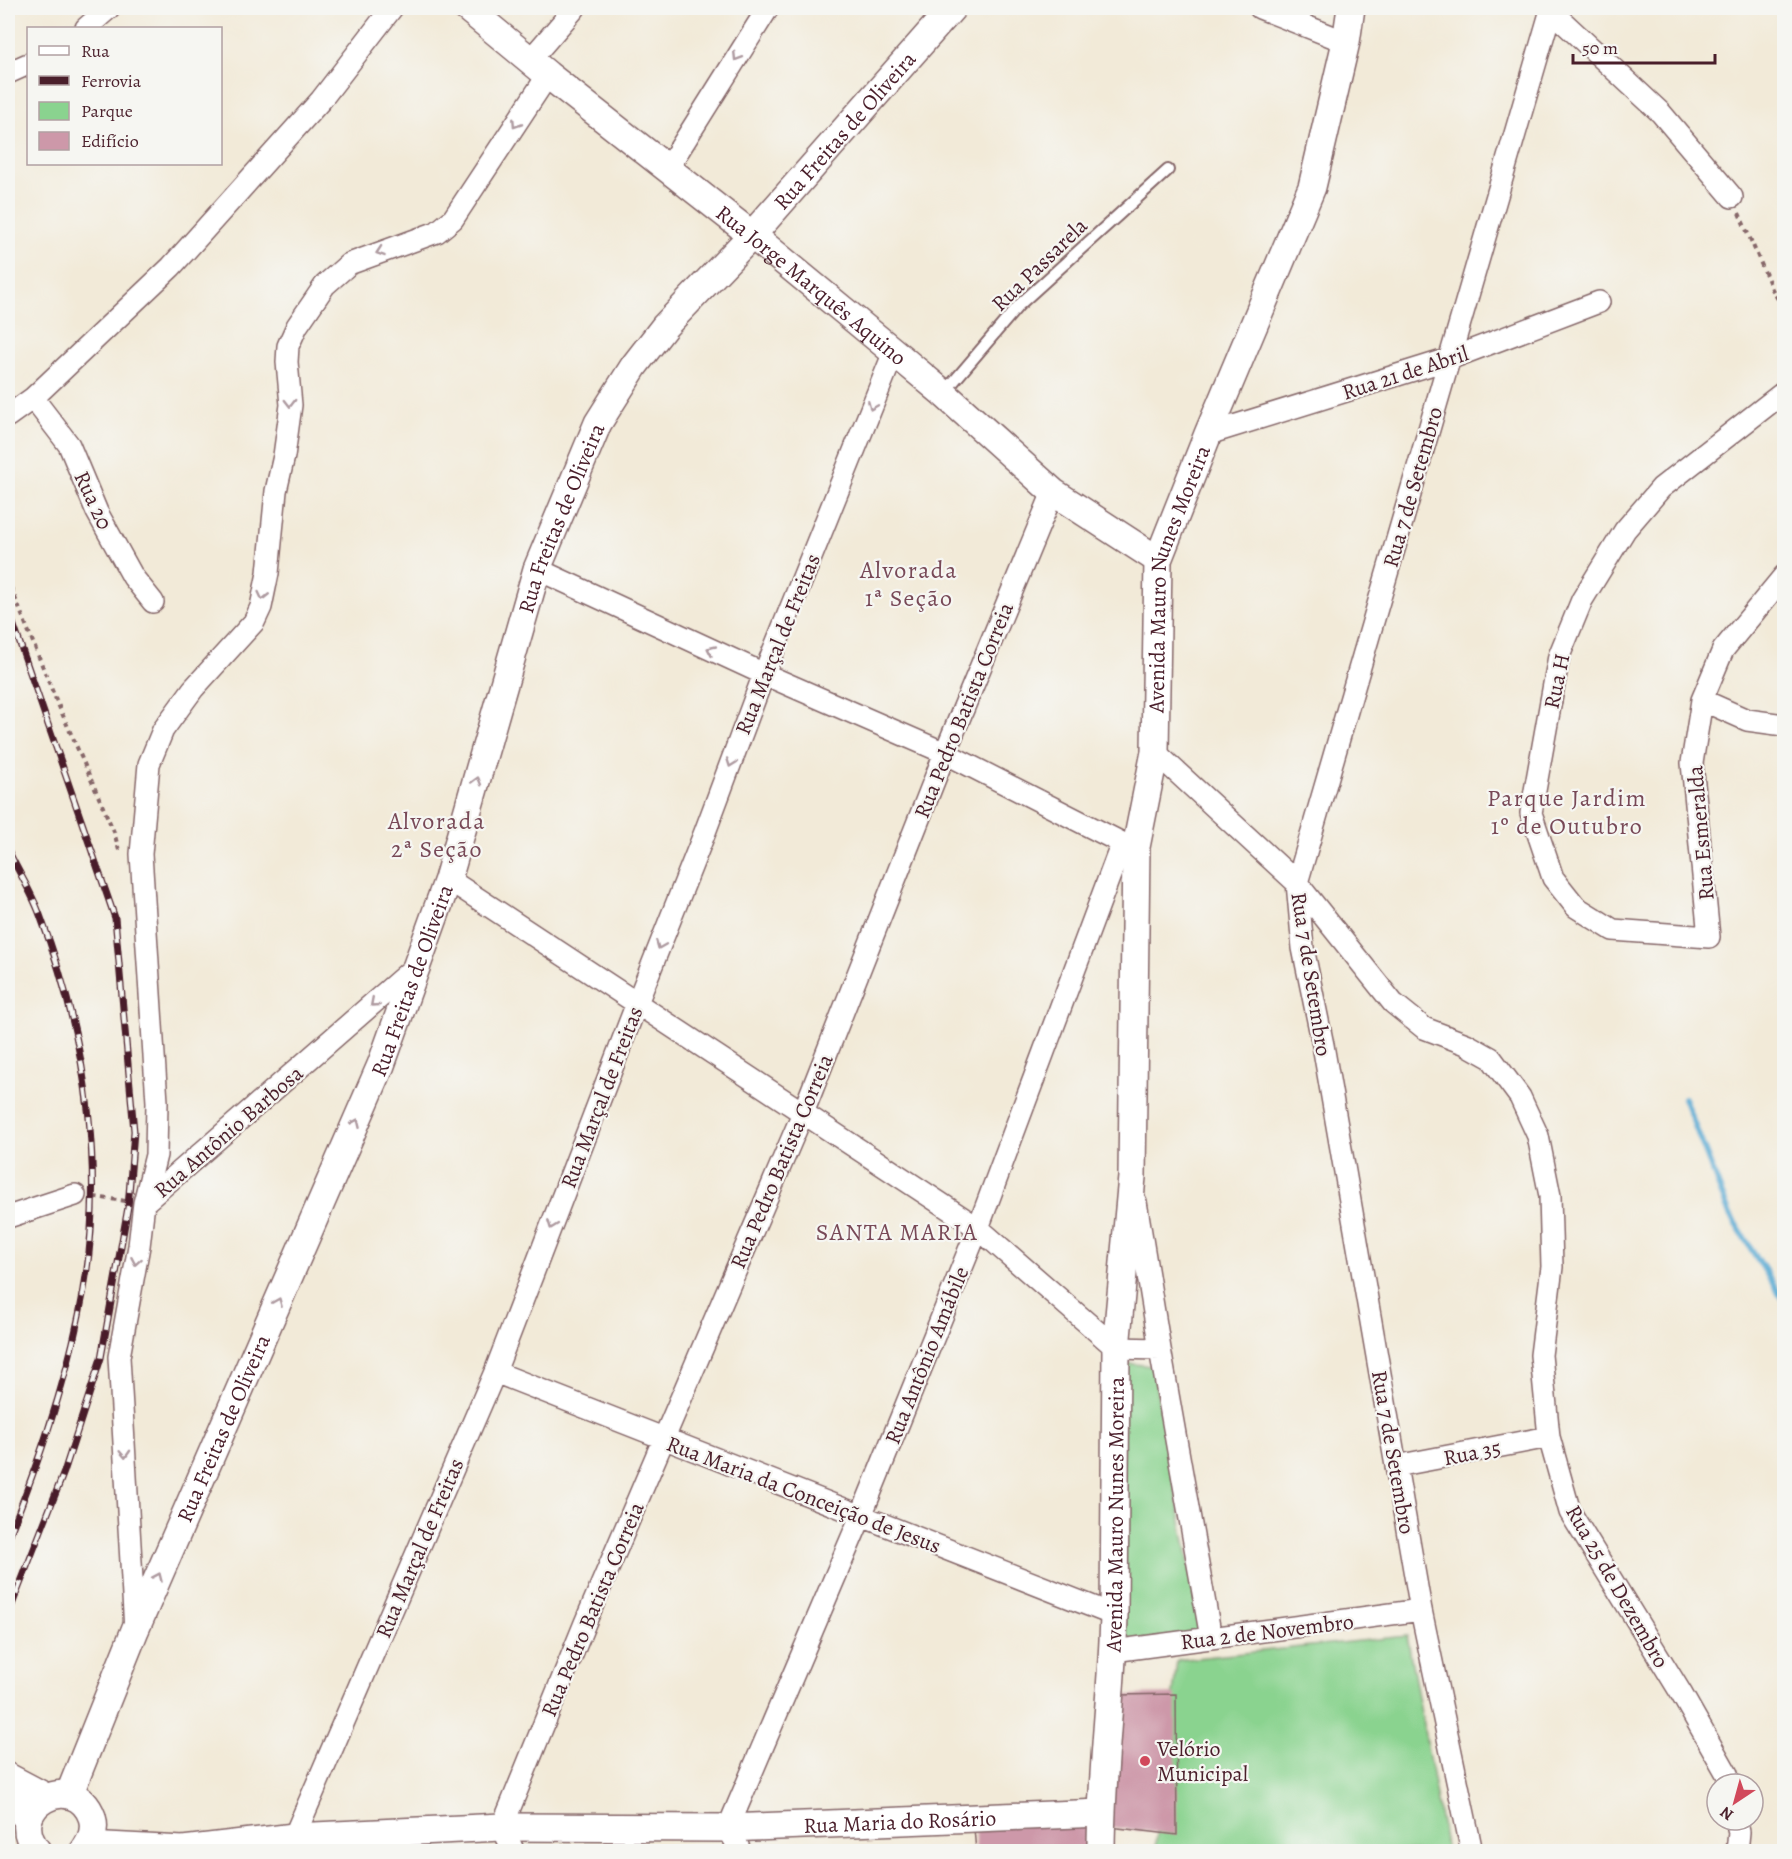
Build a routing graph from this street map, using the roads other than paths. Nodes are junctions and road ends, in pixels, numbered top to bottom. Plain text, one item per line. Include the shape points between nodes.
1 (109, 8) edge
2 (392, 8) edge
3 (467, 8) edge
4 (575, 8) edge
5 (768, 8) edge
6 (952, 8) edge
7 (1260, 8) edge
8 (1351, 8) edge
9 (1550, 9) edge
10 (87, 27) edge
11 (1346, 42) junction
12 (27, 64) edge
13 (539, 67) junction
14 (8, 73) edge
15 (667, 170) junction
16 (1168, 170) dead end
17 (1732, 197) road end
18 (752, 235) junction
19 (1599, 302) dead end
20 (894, 352) junction
21 (1449, 359) junction
22 (1785, 392) edge
23 (944, 393) junction
24 (33, 398) junction
25 (8, 416) edge
26 (1208, 434) junction
27 (1053, 492) junction
28 (1158, 561) junction
29 (537, 569) junction
30 (1785, 576) edge
31 (153, 602) dead end
32 (764, 674) junction
33 (1702, 700) junction
34 (1785, 725) edge
35 (1155, 752) junction
36 (945, 753) junction
37 (1129, 845) junction
38 (448, 879) junction
39 (1297, 883) junction
40 (1709, 937) joint
41 (418, 965) junction
42 (637, 1003) junction
43 (803, 1113) junction
44 (1132, 1177) junction
45 (75, 1195) road end
46 (144, 1203) junction
47 (8, 1217) edge
48 (978, 1228) junction
49 (1116, 1348) junction
50 (1160, 1349) junction
51 (495, 1372) junction
52 (1549, 1437) junction
53 (663, 1440) junction
54 (1396, 1466) junction
55 (861, 1516) junction
56 (1421, 1610) junction
57 (1114, 1615) junction
58 (135, 1630) junction
59 (1211, 1638) junction
60 (1113, 1651) junction
61 (1726, 1772) edge
62 (8, 1777) edge
63 (58, 1796) junction
64 (8, 1800) edge
65 (1101, 1813) junction
66 (28, 1819) junction
67 (502, 1827) junction
68 (728, 1828) junction
69 (1739, 1832) edge
70 (294, 1837) junction
71 (86, 1848) edge
72 (38, 1851) edge
73 (514, 1851) edge
74 (741, 1851) edge
75 (1101, 1851) edge
76 (1472, 1851) edge
77 (1737, 1851) edge

1 - 10 street
2 - 24 street via 321,100 171,267
3 - 13 street, Rua Jorge Marquês Aquino
4 - 13 street
5 -> 15 street
6 - 18 street, Rua Freitas de Oliveira
7 - 11 street
8 - 11 street, Avenida Mauro Nunes Moreira
9 - 17 street via 1661,113
9 - 21 street, Rua 7 de Setembro
11 - 26 street, Avenida Mauro Nunes Moreira via 1312,187
12 - 14 street
13 - 15 street, Rua Jorge Marquês Aquino
13 -> 46 street via 453,219 437,232 349,264 324,285 288,346 291,405 261,607 254,622 193,689 163,730 149,764 141,854 157,1102 156,1155
15 - 18 street, Rua Jorge Marquês Aquino
16 - 23 lane, Rua Passarela via 1019,305
18 - 20 street, Rua Jorge Marquês Aquino
18 - 29 street, Rua Freitas de Oliveira via 665,326 618,389 598,423
19 - 21 street, Rua 21 de Abril
20 - 23 street, Rua Jorge Marquês Aquino
20 -> 32 street, Rua Marçal de Freitas
21 - 26 street, Rua 21 de Abril
21 - 39 street, Rua 7 de Setembro
22 - 40 street, Rua H via 1660,488 1625,530 1582,600 1559,656 1531,813 1553,878 1576,906 1613,930
23 - 27 street, Rua Jorge Marquês Aquino
24 - 25 street
24 - 31 street, Rua 20 via 69,445 97,512 133,577
26 - 28 street, Avenida Mauro Nunes Moreira
27 - 28 street, Rua Jorge Marquês Aquino
27 - 36 street, Rua Pedro Batista Correia
28 - 35 street, Avenida Mauro Nunes Moreira
32 -> 29 street
38 -> 29 street, Rua Freitas de Oliveira
30 - 33 street, Rua Esmeralda via 1723,650
32 - 36 street
32 -> 42 street, Rua Marçal de Freitas
33 - 34 street via 1747,720
33 - 40 street, Rua Esmeralda via 1692,763
35 - 37 street, Avenida Mauro Nunes Moreira
35 - 39 street, Rua 25 de Dezembro
36 - 37 street
36 - 43 street, Rua Pedro Batista Correia
37 - 44 street, Avenida Mauro Nunes Moreira
37 - 48 street, Rua Antônio Amábile
38 - 41 street, Rua Freitas de Oliveira
38 - 42 street
39 - 52 street, Rua 25 de Dezembro via 1393,1003 1424,1028 1491,1058 1520,1097 1538,1136 1550,1196 1552,1267 1541,1355
39 - 54 street, Rua 7 de Setembro via 1303,948
41 -> 46 street, Rua Antônio Barbosa
58 -> 41 street, Rua Freitas de Oliveira via 381,1065
42 - 43 street
42 -> 51 street, Rua Marçal de Freitas
43 - 48 street
43 - 53 street, Rua Pedro Batista Correia
44 - 49 street, Avenida Mauro Nunes Moreira
44 - 50 street, Avenida Mauro Nunes Moreira
45 - 47 street
46 -> 58 street, Rua Antônio Barbosa via 119,1357
48 - 49 street
48 - 55 street, Rua Antônio Amábile
49 - 50 street
49 - 57 street, Avenida Mauro Nunes Moreira
50 - 59 street, Avenida Mauro Nunes Moreira
51 - 53 street, Rua Maria da Conceição de Jesus
51 - 70 street, Rua Marçal de Freitas
52 - 54 street, Rua 35
52 - 61 street, Rua 25 de Dezembro via 1570,1512
53 - 55 street, Rua Maria da Conceição de Jesus
53 - 67 street, Rua Pedro Batista Correia
54 - 56 street, Rua 7 de Setembro
55 - 57 street, Rua Maria da Conceição de Jesus
55 - 68 street, Rua Antônio Amábile
56 - 59 street, Rua 2 de Novembro
56 - 76 street, Rua 7 de Setembro
57 - 60 street, Avenida Mauro Nunes Moreira
58 - 63 street, Rua Freitas de Oliveira
59 - 60 street, Rua 2 de Novembro
60 - 65 street, Avenida Mauro Nunes Moreira
62 - 63 street
63 - 66 street, Rua Freitas de Oliveira via 34,1806
63 - 71 street via 80,1800 89,1810 93,1834
64 - 66 street
65 - 68 street, Rua Maria do Rosário
65 - 75 street, Avenida Mauro Nunes Moreira
66 - 72 street via 29,1837
67 - 68 street, Rua Maria do Rosário
67 - 70 street, Rua Maria do Rosário
67 - 73 street
68 - 74 street
69 - 77 street
70 - 71 street, Rua Maria do Rosário via 183,1850

